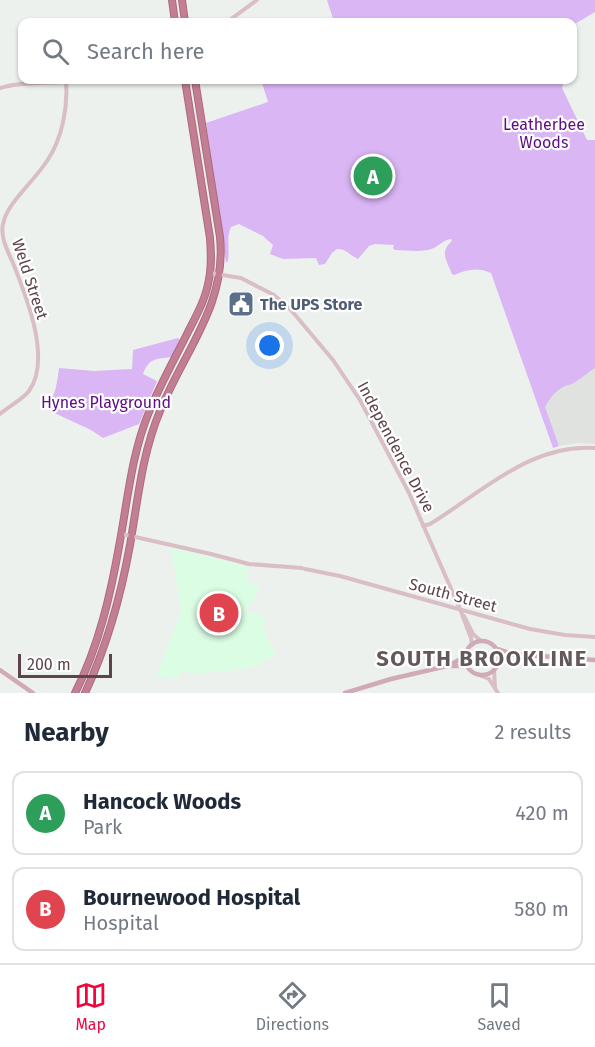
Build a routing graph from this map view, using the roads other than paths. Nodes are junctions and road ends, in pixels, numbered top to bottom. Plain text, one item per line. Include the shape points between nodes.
1 (172, 0) edge
2 (182, 0) edge
3 (257, 0) edge
4 (174, 18) edge
5 (184, 18) edge
6 (232, 18) edge
7 (32, 84) edge
8 (66, 84) edge
9 (186, 84) edge
10 (196, 84) edge
11 (0, 88) edge
12 (210, 273) junction
13 (219, 274) junction
14 (180, 349) junction
15 (188, 354) junction
16 (0, 414) edge
17 (595, 448) edge
18 (423, 526) junction
19 (121, 534) junction
20 (131, 536) junction
21 (461, 612) junction
22 (595, 637) edge
23 (481, 641) junction
24 (472, 645) junction
25 (496, 649) junction
26 (513, 654) junction
27 (466, 656) junction
28 (595, 660) edge
29 (499, 661) junction
30 (447, 666) junction
31 (467, 666) junction
32 (0, 670) edge
33 (494, 670) junction
34 (477, 674) junction
35 (495, 687) junction
36 (33, 693) edge
37 (75, 693) edge
38 (85, 693) edge
39 (345, 693) edge
40 (498, 693) edge

1 - 4 highway
2 - 5 highway
3 - 6 street
7 - 11 street
8 - 16 street, Weld Street via 65,113 57,141 47,161 14,201 2,225 28,301 37,359 28,391
9 - 12 highway via 210,236
10 - 13 highway via 220,237
12 - 13 street, Independence Drive
12 - 14 highway via 202,305
13 - 15 highway via 210,308
13 - 18 street, Independence Drive via 241,278 268,292 291,310 333,360 360,400
14 - 15 highway
14 - 19 highway via 140,437
15 - 20 highway via 151,436
17 - 18 street via 563,449 523,465
18 - 21 street, Independence Drive
19 - 20 street, South Street
19 - 37 highway via 103,621
20 - 21 street, South Street via 249,564 332,574
20 - 38 highway via 109,634
21 - 22 street, South Street via 565,636
21 - 23 street
21 - 24 street
23 - 24 main road
23 - 25 main road
24 - 27 main road
25 - 26 main road
25 - 29 main road
26 - 28 main road
26 - 29 main road
27 - 30 main road
27 - 31 main road
29 - 33 main road
30 - 31 main road
30 - 39 main road
31 - 34 main road
32 - 36 main road
33 - 34 main road via 486,675
33 - 35 street
34 - 35 street
35 - 40 street

